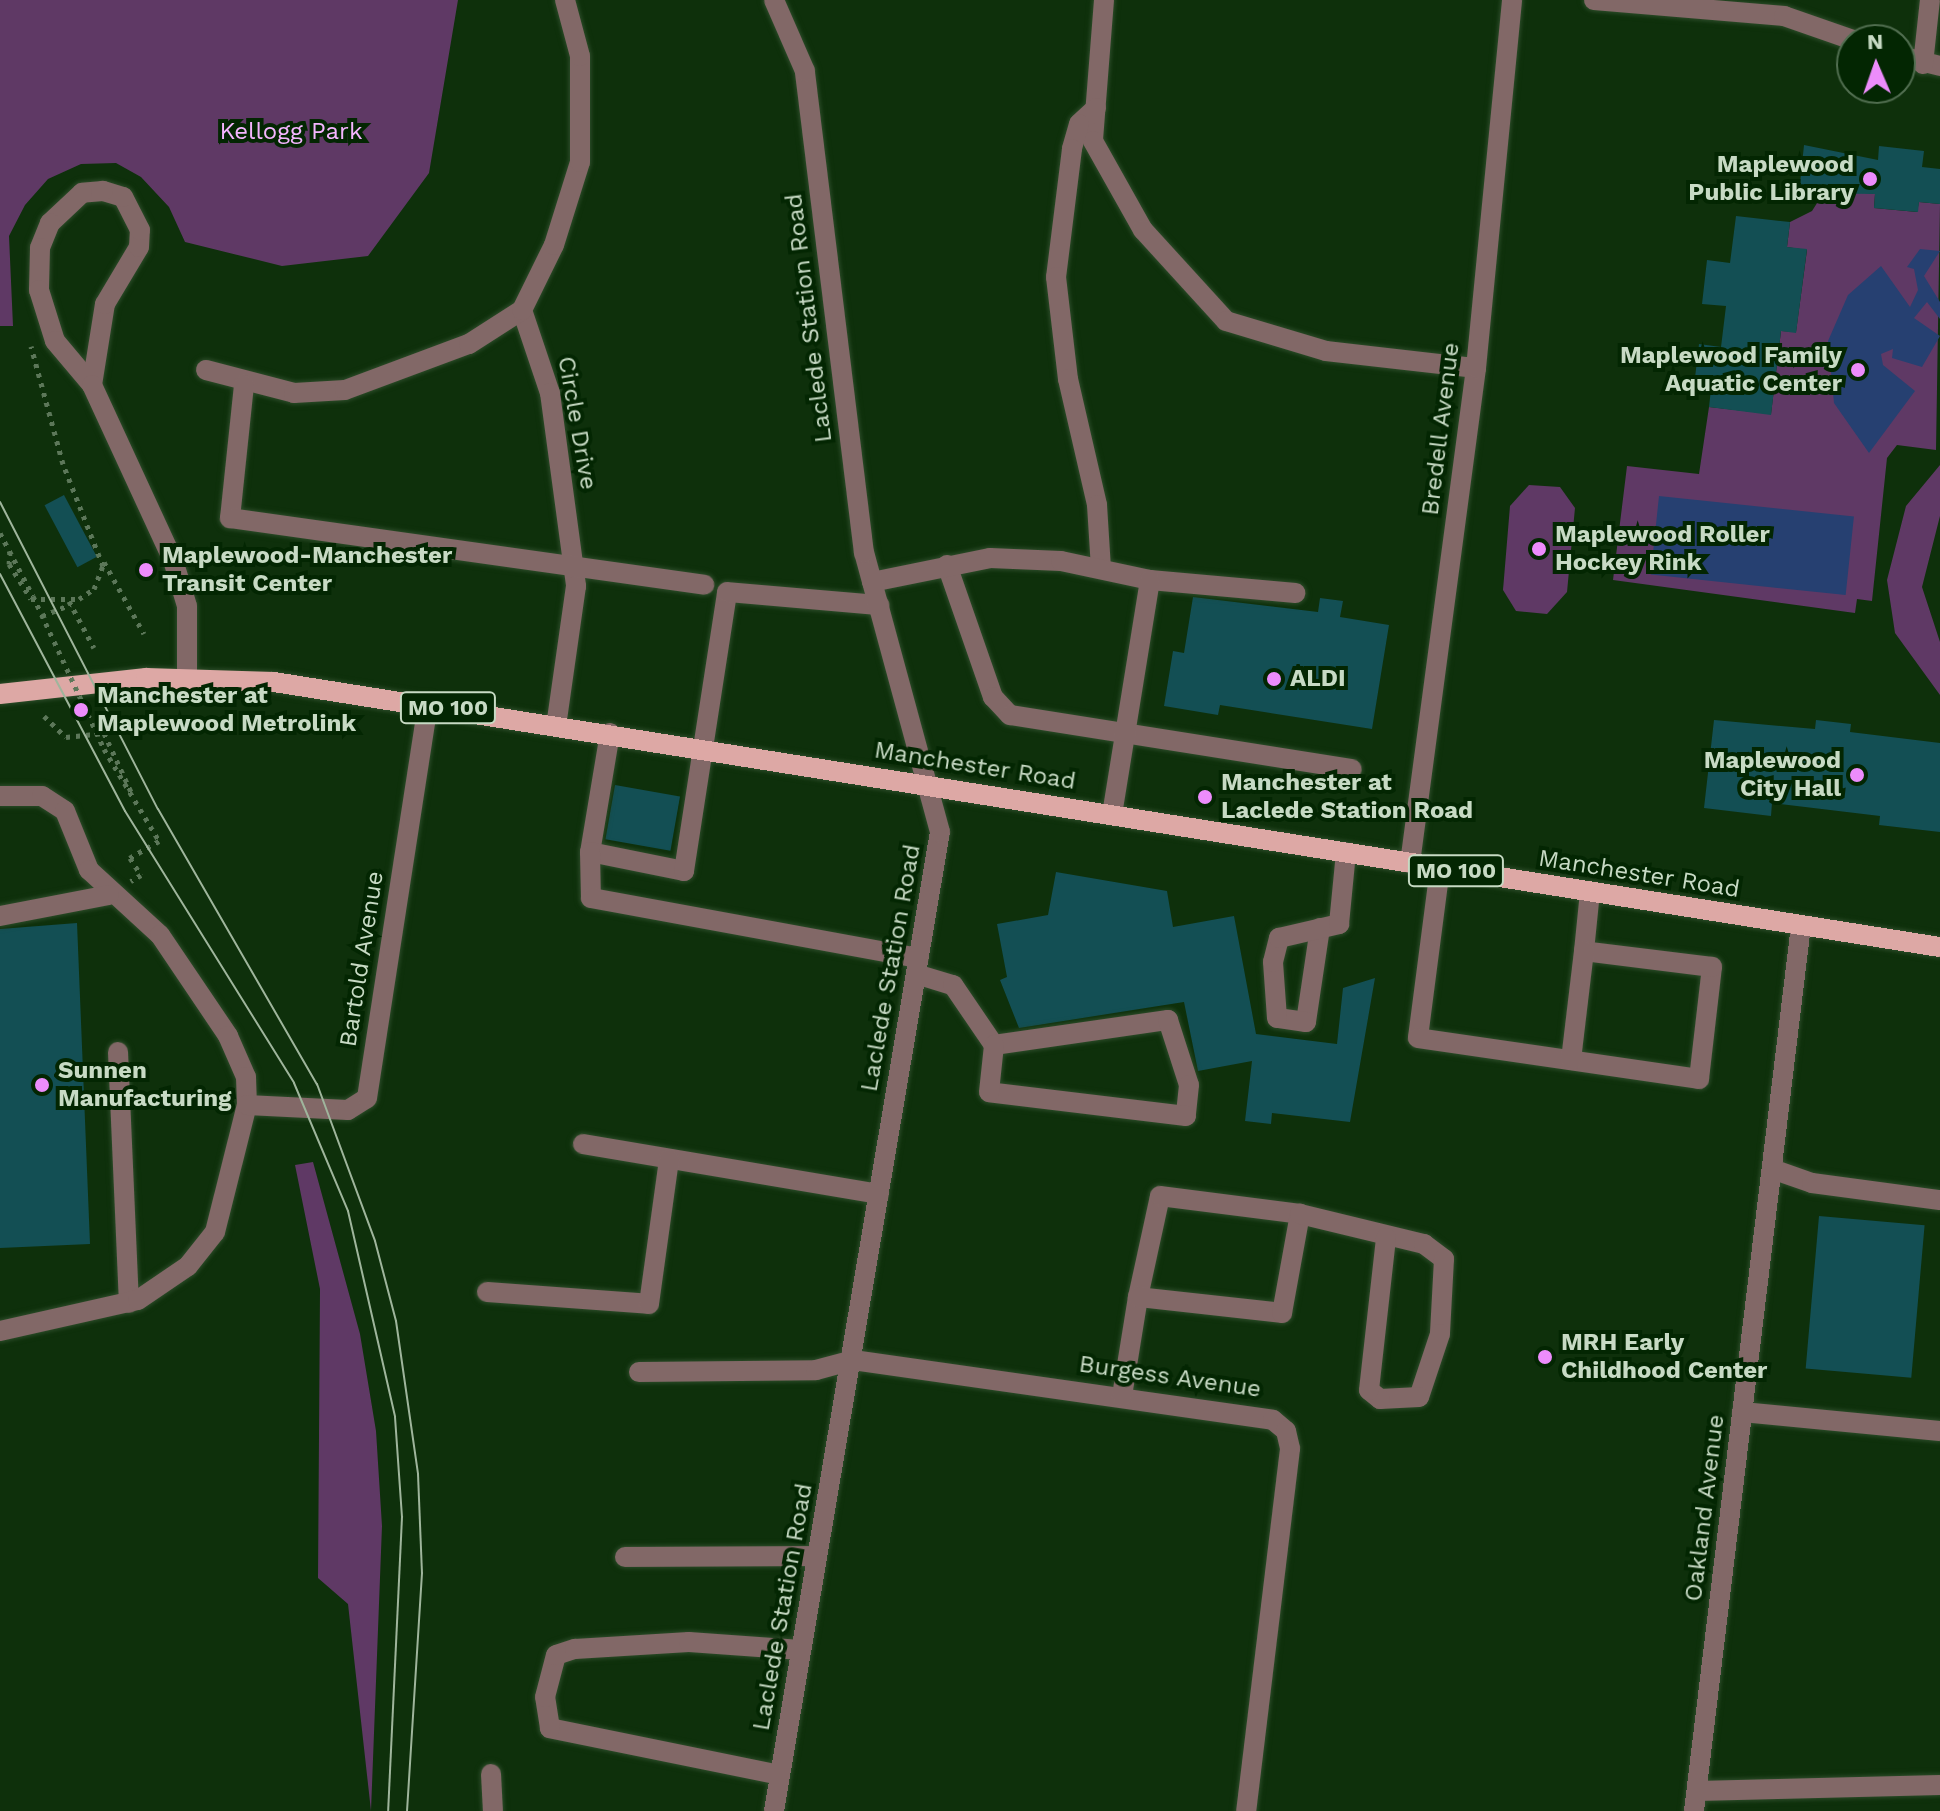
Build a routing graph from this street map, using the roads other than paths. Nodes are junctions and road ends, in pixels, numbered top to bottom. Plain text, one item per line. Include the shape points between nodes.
1 (565, 0) edge
2 (774, 0) edge
3 (1104, 0) edge
4 (1512, 0) edge
5 (1594, 0) edge
6 (1930, 0) edge
7 (1836, 34) edge
8 (1932, 65) edge
9 (1096, 108) junction
10 (522, 310) junction
11 (1476, 368) junction
12 (206, 370) dead end
13 (92, 385) junction
14 (244, 385) junction
15 (947, 565) junction
16 (574, 566) junction
17 (1101, 568) junction
18 (1150, 580) junction
19 (872, 582) junction
20 (704, 585) dead end
21 (1295, 593) dead end
22 (879, 605) junction
23 (187, 677) junction
24 (0, 694) edge
25 (428, 705) junction
26 (556, 726) junction
27 (610, 733) junction
28 (1125, 735) junction
29 (707, 748) junction
30 (1352, 769) dead end
31 (932, 786) junction
32 (0, 796) edge
33 (1112, 815) junction
34 (590, 852) junction
35 (1346, 852) junction
36 (1410, 863) junction
37 (1440, 868) junction
38 (116, 890) junction
39 (1590, 892) junction
40 (0, 916) edge
41 (1801, 926) junction
42 (1320, 928) dead end
43 (1940, 947) edge
44 (1584, 951) junction
45 (918, 966) junction
46 (994, 1045) junction
47 (118, 1052) dead end
48 (1571, 1060) junction
49 (247, 1105) junction
50 (583, 1144) dead end
51 (669, 1159) junction
52 (1772, 1169) junction
53 (879, 1194) junction
54 (1940, 1200) edge
55 (1300, 1214) junction
56 (1386, 1238) junction
57 (487, 1292) dead end
58 (1138, 1297) junction
59 (129, 1303) junction
60 (0, 1331) edge
61 (853, 1360) junction
62 (639, 1372) dead end
63 (1122, 1396) junction
64 (1742, 1412) junction
65 (1940, 1431) edge
66 (817, 1556) junction
67 (625, 1557) dead end
68 (801, 1650) junction
69 (491, 1774) dead end
70 (780, 1775) junction
71 (1940, 1785) edge
72 (1696, 1801) edge
73 (493, 1811) edge
74 (774, 1811) edge
75 (1246, 1811) edge

1 - 10 street via 580,56 580,162 554,245
2 - 19 street, Laclede Station Road via 805,71
3 - 9 street
4 - 11 street, Bredell Avenue
5 - 7 street via 1784,16
6 - 8 street
9 - 11 street via 1093,141 1143,230 1226,321 1326,351
9 - 17 street via 1079,124 1072,149 1056,277 1068,379 1097,505
10 - 14 street via 469,344 345,390
10 - 16 street, Circle Drive via 550,393
11 - 36 street, Bredell Avenue
12 - 14 street
13 - 13 street via 105,304 139,247 135,211 123,197 82,193 50,223 37,269 47,323
13 - 23 street via 182,584
14 - 16 street via 230,518
15 - 17 street via 990,558
15 - 19 street
15 - 28 street via 1000,710
16 - 20 street
16 - 26 street, Circle Drive
17 - 18 street
18 - 21 street
18 - 28 street
19 - 22 street, Laclede Station Road
22 - 29 street via 727,592
22 - 31 street, Laclede Station Road
23 - 24 main road, Manchester Road / MO 100
23 - 25 main road, Manchester Road / MO 100 via 274,682
25 - 26 main road, Manchester Road / MO 100
25 - 49 street, Bartold Avenue via 367,1098 348,1110
26 - 27 main road, Manchester Road / MO 100
27 - 29 main road, Manchester Road / MO 100
27 - 34 street
28 - 30 street
28 - 33 street
29 - 31 main road, Manchester Road / MO 100
29 - 34 street via 684,871
31 - 33 main road, Manchester Road / MO 100
31 - 45 street, Laclede Station Road via 940,832
32 - 38 street via 42,796 65,811 89,870
33 - 35 main road, Manchester Road / MO 100
34 - 45 street via 591,898
35 - 36 main road, Manchester Road / MO 100
35 - 42 street via 1339,924
36 - 37 main road, Manchester Road / MO 100
37 - 39 main road, Manchester Road / MO 100
37 - 48 street via 1418,1038
38 - 40 street
38 - 49 street via 160,935 204,997 240,1059
39 - 41 main road, Manchester Road / MO 100
39 - 44 street
41 - 43 main road, Manchester Road / MO 100
41 - 52 street, Oakland Avenue
44 - 48 street
44 - 48 street via 1712,967 1699,1079
45 - 46 street via 953,985
45 - 53 street, Laclede Station Road
46 - 46 street via 1168,1020 1189,1085 1186,1116 989,1092
47 - 59 street
49 - 59 street via 215,1232 171,1280
50 - 51 street
51 - 53 street
51 - 57 street via 649,1304
52 - 54 street via 1812,1183
52 - 64 street, Oakland Avenue
53 - 61 street, Laclede Station Road
55 - 56 street
55 - 58 street via 1160,1196
55 - 58 street via 1282,1313
56 - 56 street via 1367,1377 1380,1399 1405,1402 1429,1384 1448,1287 1444,1259 1424,1244
58 - 63 street
59 - 60 street
61 - 62 street via 816,1370
61 - 63 street, Burgess Avenue
61 - 66 street, Laclede Station Road
63 - 75 street, Burgess Avenue via 1256,1413 1286,1431 1290,1449
64 - 65 street
64 - 72 street, Oakland Avenue
66 - 67 street
66 - 68 street, Laclede Station Road
68 - 70 street, Laclede Station Road
68 - 70 street via 689,1642 575,1649 556,1655 545,1697 550,1728
69 - 73 street
70 - 74 street, Laclede Station Road
71 - 72 street

